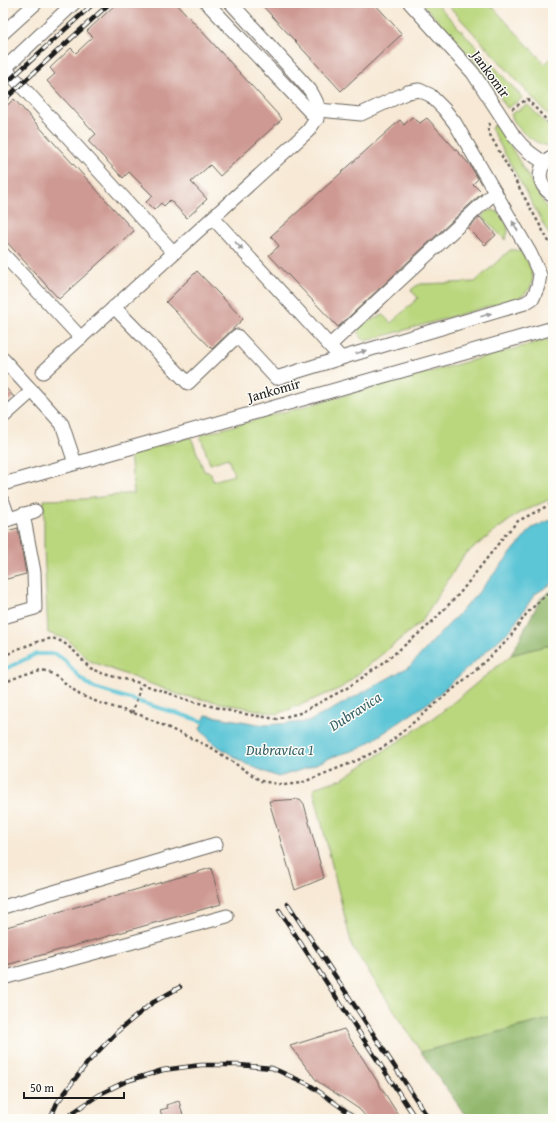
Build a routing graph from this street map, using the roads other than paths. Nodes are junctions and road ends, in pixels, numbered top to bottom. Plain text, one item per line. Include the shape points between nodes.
1 (36, 3) edge
2 (74, 3) edge
3 (207, 3) edge
4 (231, 3) edge
5 (410, 3) edge
6 (3, 33) edge
7 (4, 69) edge
8 (318, 114) junction
9 (549, 160) edge
10 (495, 192) junction
11 (553, 195) edge
12 (213, 218) junction
13 (174, 253) junction
14 (3, 254) edge
15 (114, 307) junction
16 (553, 328) edge
17 (81, 338) junction
18 (330, 345) junction
19 (341, 358) junction
20 (3, 359) edge
21 (43, 372) dead end
22 (32, 391) junction
23 (3, 417) edge
24 (75, 463) junction
25 (3, 484) edge
26 (3, 502) edge
27 (6, 520) edge
28 (3, 617) edge
29 (216, 844) dead end
30 (3, 907) edge
31 (227, 916) dead end
32 (3, 978) edge

1 - 6 street
2 - 7 street
3 - 8 street
4 - 8 street via 310,90 316,100
5 - 9 street, Jankomir via 472,73 521,144 529,152
7 - 13 street
8 - 10 street via 362,114 408,92 419,90 430,95 444,109
8 - 12 street via 308,131
9 - 11 street, Jankomir via 540,173 540,180 547,192
10 - 18 street
19 -> 10 street via 525,303 533,298 540,275
12 - 13 street
12 -> 18 street
13 - 15 street
14 - 17 street
15 - 17 street
15 - 19 street via 188,383 237,336 276,378
16 - 24 street, Jankomir
17 - 21 street
18 - 19 street
20 - 22 street
22 - 23 street
22 - 24 street via 62,424
24 - 25 street, Jankomir
26 - 27 street
27 - 28 street via 29,512 35,608
29 - 30 street
31 - 32 street

